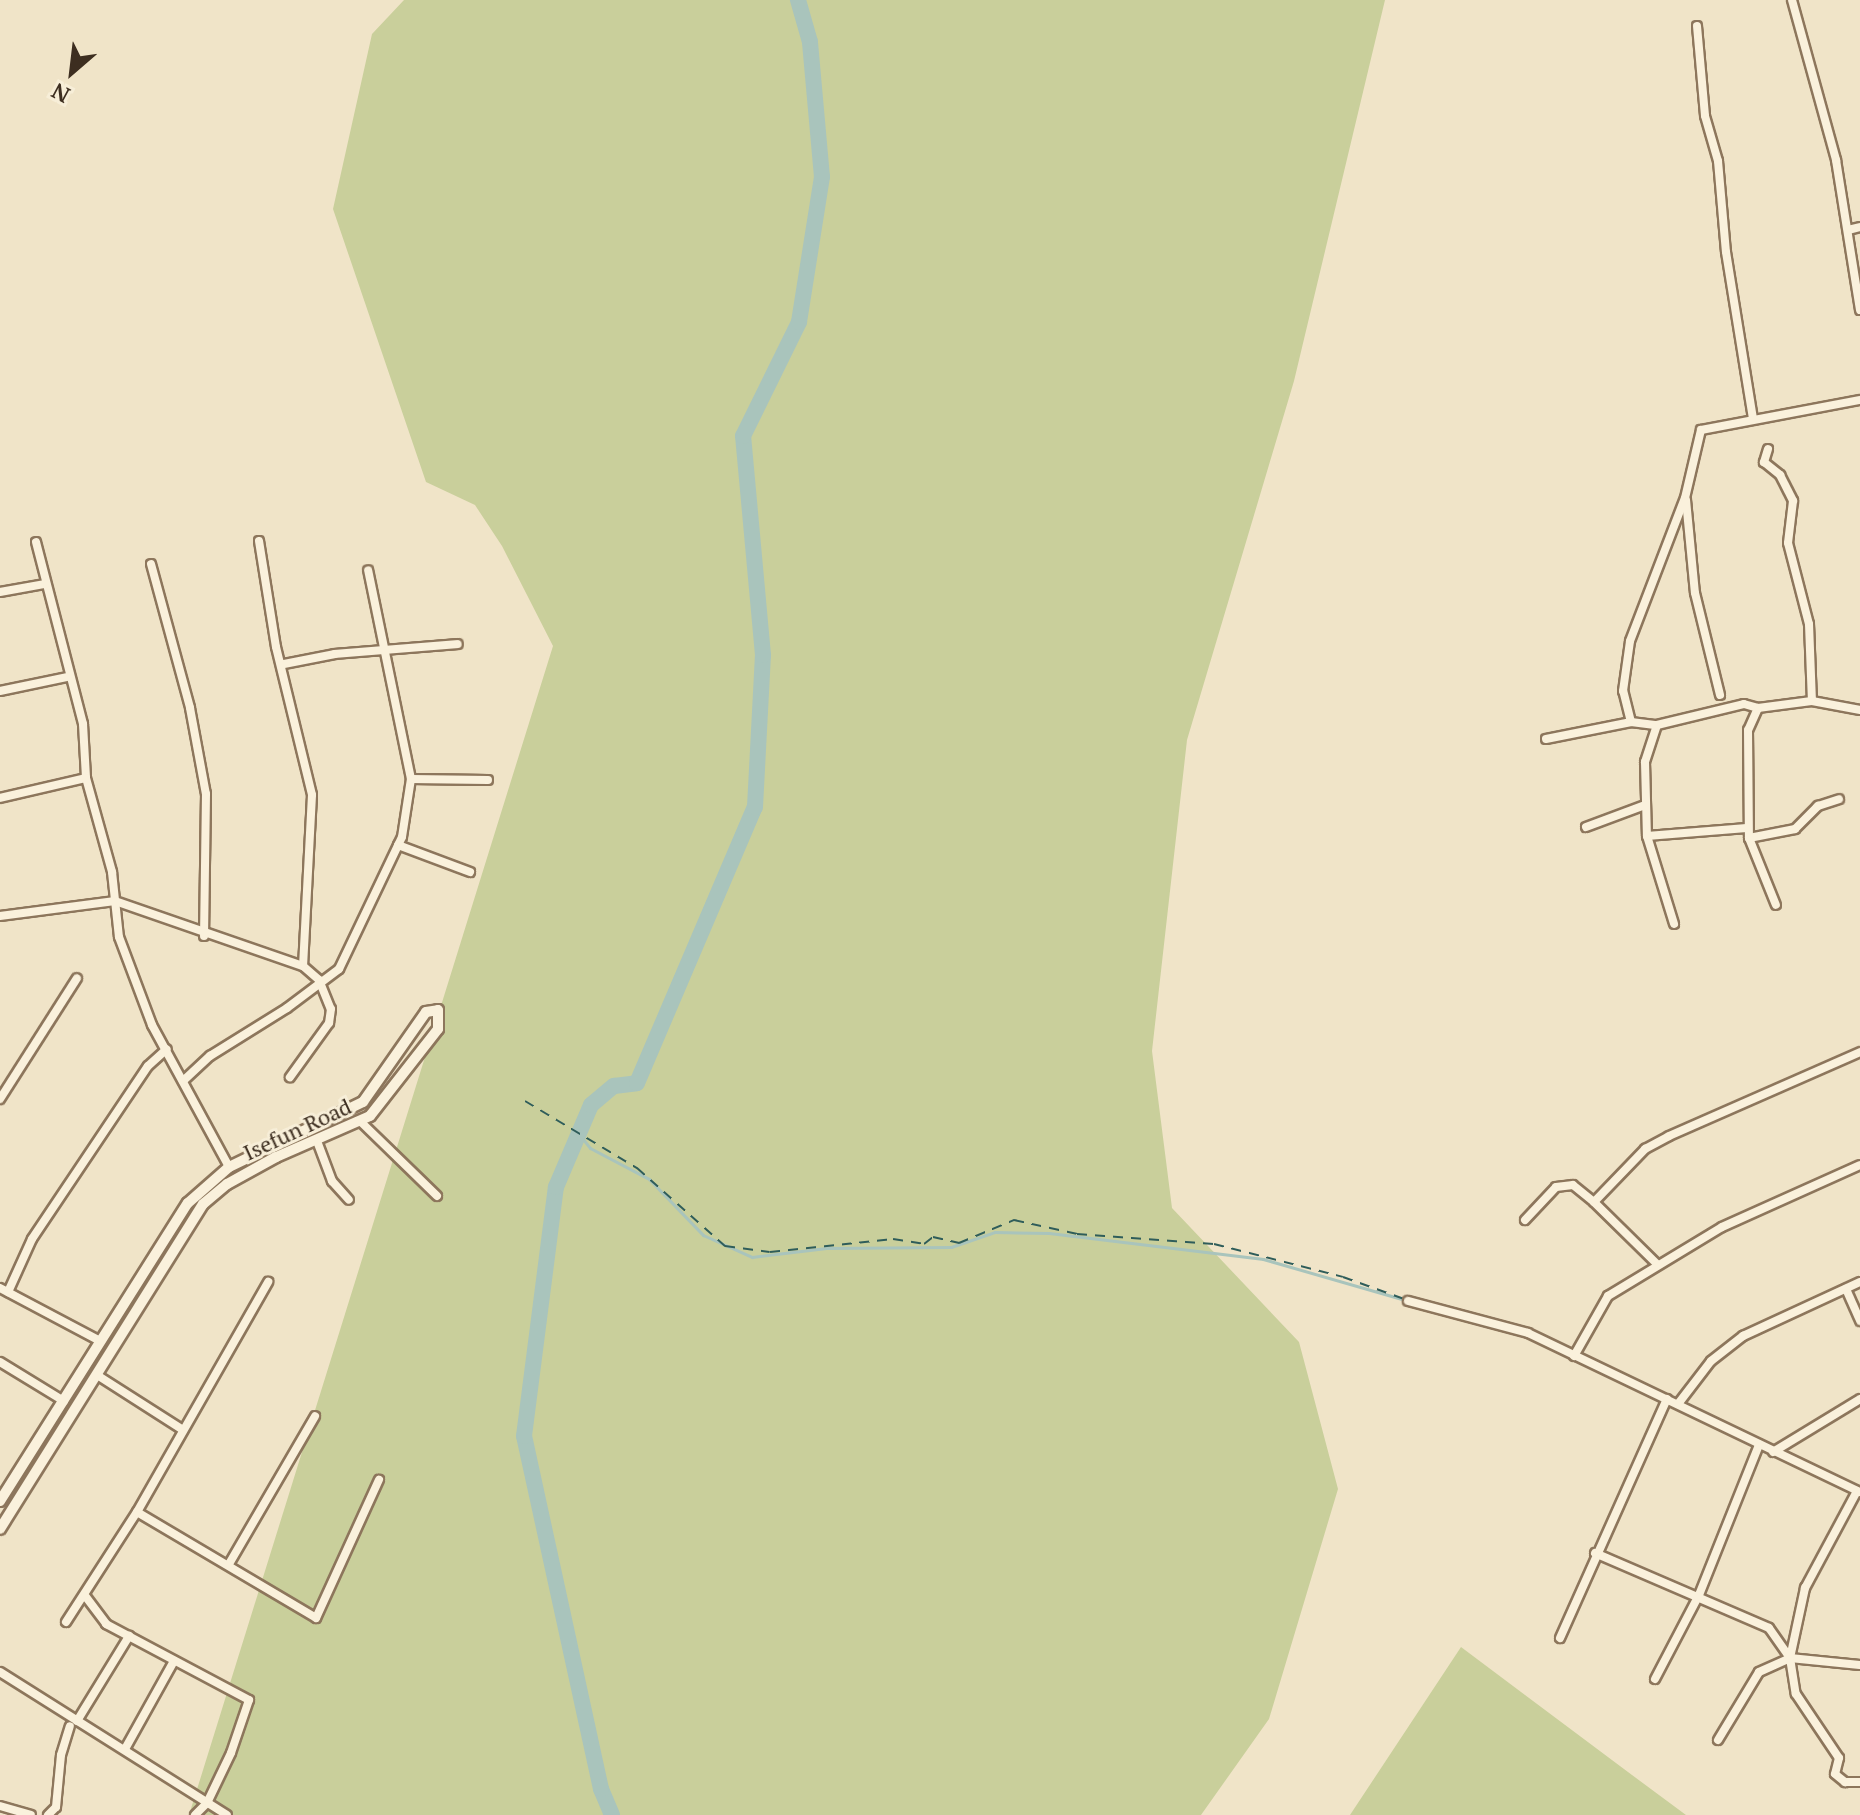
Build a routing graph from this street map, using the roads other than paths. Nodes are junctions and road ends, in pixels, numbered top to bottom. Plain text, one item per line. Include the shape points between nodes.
1 (1792, 0) edge
2 (1697, 26) dead end
3 (1860, 227) edge
4 (1848, 230) junction
5 (1860, 310) edge
6 (1860, 400) edge
7 (1753, 418) junction
8 (1768, 449) dead end
9 (1685, 498) junction
10 (259, 541) dead end
11 (36, 542) dead end
12 (151, 564) dead end
13 (368, 570) dead end
14 (45, 584) junction
15 (0, 592) edge
16 (458, 644) dead end
17 (387, 652) junction
18 (284, 664) junction
19 (67, 677) junction
20 (0, 691) edge
21 (1720, 695) dead end
22 (1812, 701) junction
23 (1758, 708) junction
24 (1860, 710) edge
25 (1631, 722) junction
26 (1657, 725) junction
27 (1546, 739) dead end
28 (86, 778) junction
29 (411, 779) junction
30 (488, 780) dead end
31 (0, 798) edge
32 (1839, 799) dead end
33 (1645, 805) junction
34 (1586, 827) dead end
35 (1748, 833) junction
36 (1647, 836) junction
37 (398, 845) junction
38 (470, 872) dead end
39 (115, 901) junction
40 (1776, 905) dead end
41 (0, 916) edge
42 (1674, 924) dead end
43 (204, 936) junction
44 (303, 966) junction
45 (77, 978) dead end
46 (319, 980) junction
47 (167, 1049) junction
48 (1860, 1052) edge
49 (290, 1077) dead end
50 (183, 1081) junction
51 (0, 1099) edge
52 (361, 1122) junction
53 (317, 1141) junction
54 (1860, 1165) edge
55 (229, 1167) junction
56 (437, 1196) dead end
57 (349, 1200) dead end
58 (1594, 1202) junction
59 (1525, 1220) dead end
60 (1658, 1265) junction
61 (145, 1269) junction
62 (156, 1277) junction
63 (268, 1282) dead end
64 (1860, 1282) edge
65 (1846, 1289) junction
66 (4, 1290) edge
67 (1408, 1301) dead end
68 (1860, 1321) edge
69 (100, 1341) junction
70 (1574, 1356) junction
71 (0, 1362) edge
72 (97, 1375) junction
73 (1667, 1399) junction
74 (1860, 1399) edge
75 (64, 1401) junction
76 (1678, 1404) junction
77 (315, 1416) dead end
78 (183, 1430) junction
79 (1759, 1445) junction
80 (1773, 1452) junction
81 (379, 1480) dead end
82 (1859, 1492) edge
83 (0, 1501) edge
84 (137, 1512) junction
85 (0, 1529) edge
86 (1595, 1553) junction
87 (229, 1564) junction
88 (1699, 1595) junction
89 (86, 1597) junction
90 (66, 1622) dead end
91 (129, 1636) junction
92 (1560, 1638) dead end
93 (1790, 1658) junction
94 (174, 1661) junction
95 (1860, 1665) edge
96 (0, 1672) edge
97 (1655, 1679) dead end
98 (73, 1723) junction
99 (1718, 1740) dead end
100 (125, 1749) junction
101 (1860, 1782) edge
102 (207, 1803) junction
103 (0, 1806) edge
104 (31, 1815) edge
105 (48, 1815) edge
106 (195, 1815) edge
107 (227, 1815) edge

1 - 4 street via 1797,32 1820,94
2 - 7 street via 1705,116 1718,161 1726,252
3 - 4 street
4 - 5 street
6 - 7 street
7 - 9 street via 1701,430
8 - 22 street via 1764,462 1780,475 1793,501 1788,543 1809,624
9 - 21 street via 1695,593
9 - 25 street via 1630,641 1623,691
10 - 18 street
11 - 14 street
12 - 43 street via 204,783
13 - 17 street
14 - 15 street
14 - 19 street
16 - 17 street
17 - 18 street via 335,654
17 - 29 street
18 - 44 street via 312,795
19 - 20 street
19 - 28 street via 83,724
22 - 23 street
22 - 24 street
23 - 26 street via 1744,704
23 - 35 street via 1748,730
25 - 26 street
25 - 27 street
26 - 33 street via 1645,762
28 - 31 street
28 - 39 street
29 - 30 street
29 - 37 street
32 - 35 street via 1818,806 1795,829
33 - 34 street
33 - 36 street
35 - 36 street
35 - 40 street
36 - 42 street
37 - 38 street
37 - 46 street via 339,969
39 - 41 street
39 - 43 street
39 - 47 street via 119,937 152,1025
43 - 44 street
44 - 46 street
45 - 51 street
46 - 49 street via 331,1009 329,1023
46 - 50 street
47 - 50 street
47 - 66 street via 148,1066 32,1239
48 - 58 street via 1645,1149
50 - 55 street
52 - 53 street, Isefun Road
52 - 55 street, Isefun Road via 382,1104 438,1029 438,1010 426,1012 363,1102
52 - 56 street
53 - 57 street via 332,1181
53 - 62 street, Isefun Road via 227,1184 188,1223
54 - 60 street via 1722,1227
55 - 61 street, Isefun Road via 188,1203
58 - 59 street via 1573,1185 1556,1187
58 - 60 street
60 - 70 street via 1602,1301
61 - 62 street
61 - 69 street, Isefun Road
62 - 72 street, Isefun Road
63 - 78 street
64 - 65 street
65 - 68 street
65 - 76 street via 1743,1336 1711,1361
66 - 69 street
67 - 70 street via 1481,1316
69 - 75 street, Isefun Road
70 - 73 street
71 - 75 street
72 - 78 street
72 - 85 street, Isefun Road
73 - 76 street
73 - 86 street
74 - 80 street
75 - 83 street, Isefun Road
76 - 79 street
77 - 87 street
78 - 84 street
79 - 80 street
79 - 88 street
80 - 82 street
81 - 87 street via 316,1618
82 - 93 street via 1805,1588
84 - 87 street
84 - 89 street
86 - 88 street
86 - 92 street
88 - 93 street via 1769,1628
88 - 97 street
89 - 90 street
89 - 91 street via 97,1616
91 - 94 street
91 - 98 street
93 - 95 street
93 - 99 street via 1759,1672
93 - 101 street via 1796,1694 1839,1758 1835,1774 1845,1782
94 - 100 street
94 - 102 street via 249,1700
96 - 98 street
98 - 100 street
98 - 105 street via 61,1755 56,1807
100 - 102 street
102 - 106 street
102 - 107 street
103 - 104 street

